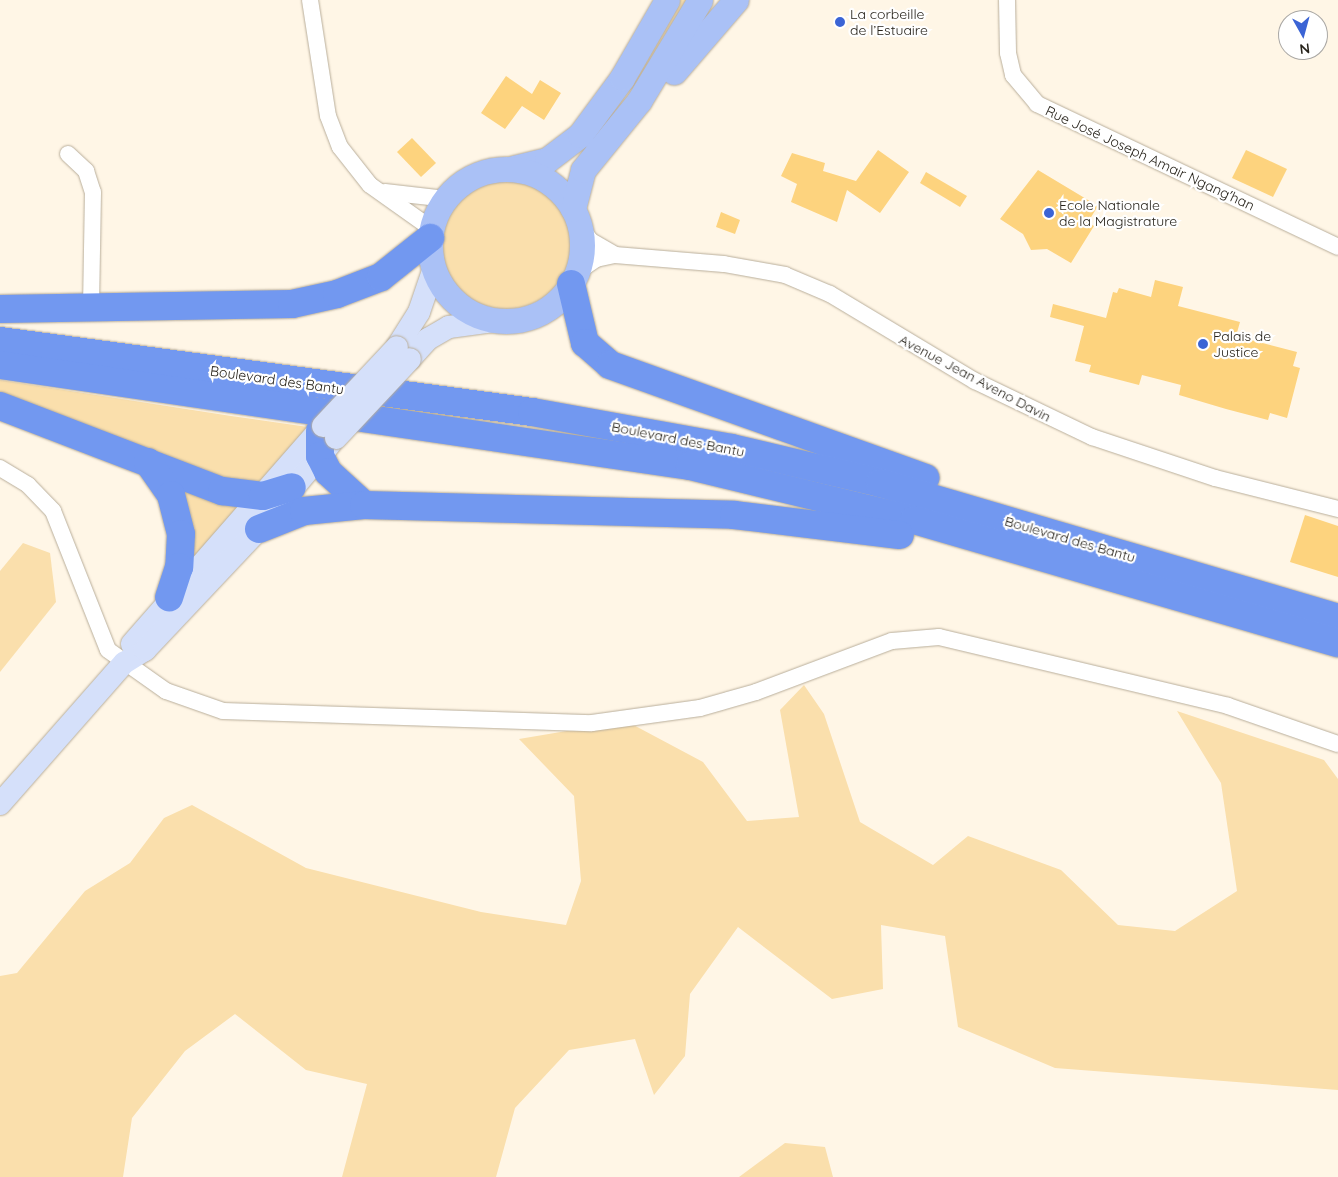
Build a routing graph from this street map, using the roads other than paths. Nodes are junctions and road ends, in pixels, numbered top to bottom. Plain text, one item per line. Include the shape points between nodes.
1 (310, 0) edge
2 (667, 0) edge
3 (675, 0) edge
4 (700, 0) edge
5 (736, 0) edge
6 (1007, 0) edge
7 (636, 57) junction
8 (604, 147) junction
9 (68, 154) dead end
10 (506, 169) junction
11 (382, 192) junction
12 (446, 199) junction
13 (577, 218) junction
14 (431, 234) junction
15 (1338, 248) edge
16 (615, 255) junction
17 (434, 268) junction
18 (574, 278) junction
19 (0, 309) edge
20 (91, 309) junction
21 (501, 320) junction
22 (0, 341) edge
23 (404, 353) junction
24 (0, 366) edge
25 (0, 406) edge
26 (325, 438) junction
27 (147, 461) junction
28 (0, 468) edge
29 (292, 487) junction
30 (263, 496) junction
31 (364, 505) junction
32 (1338, 509) edge
33 (260, 529) junction
34 (1127, 584) junction
35 (1223, 584) junction
36 (169, 597) junction
37 (1338, 618) edge
38 (1338, 643) edge
39 (124, 663) junction
40 (1338, 744) edge
41 (0, 804) edge

1 - 11 street via 334,135 357,171
2 - 7 main road
3 - 7 main road via 656,35
4 - 8 main road via 663,66
5 - 8 main road
6 - 15 street, Rue José Joseph Amair Ngang'han via 1008,53 1014,74 1036,104
7 - 10 main road via 594,119 567,148 547,160
8 - 13 main road via 583,170
9 - 20 street via 86,171 94,192
10 - 12 main road via 468,179
10 - 13 main road via 540,177 559,190
11 - 12 street
11 - 14 street
12 - 14 main road
13 - 16 street via 591,241
13 - 18 main road
14 - 17 main road
14 - 20 highway via 389,273 308,301 251,307
16 - 18 street via 596,259
16 - 32 street, Avenue Jean Aveno Davin via 724,264 785,275 830,294 975,381 1085,433 1215,478
17 - 21 main road via 460,304
17 - 23 street
18 - 21 main road via 536,314
18 - 35 highway via 573,308 585,343 610,365 1162,557
19 - 20 highway
21 - 23 street via 449,327
22 - 35 highway, Boulevard des Bantu via 532,412 732,448 880,483
23 - 26 street, bridge
24 - 34 highway, Boulevard des Bantu via 690,466 914,520
25 - 27 highway
26 - 29 street
26 - 30 street
26 - 31 highway via 328,472
27 - 30 highway via 222,491
27 - 36 highway via 166,484 180,522 182,548
28 - 39 street via 28,485 53,511 103,644
29 - 30 highway
29 - 33 street
30 - 36 street
31 - 33 highway via 304,511
31 - 34 highway via 734,515 865,528
33 - 39 street via 144,650
34 - 38 highway, Boulevard des Bantu
35 - 37 highway, Boulevard des Bantu
36 - 39 street via 133,642
39 - 40 street via 166,691 223,711 592,723 700,708 756,692 892,641 939,637 1228,706
39 - 41 street

